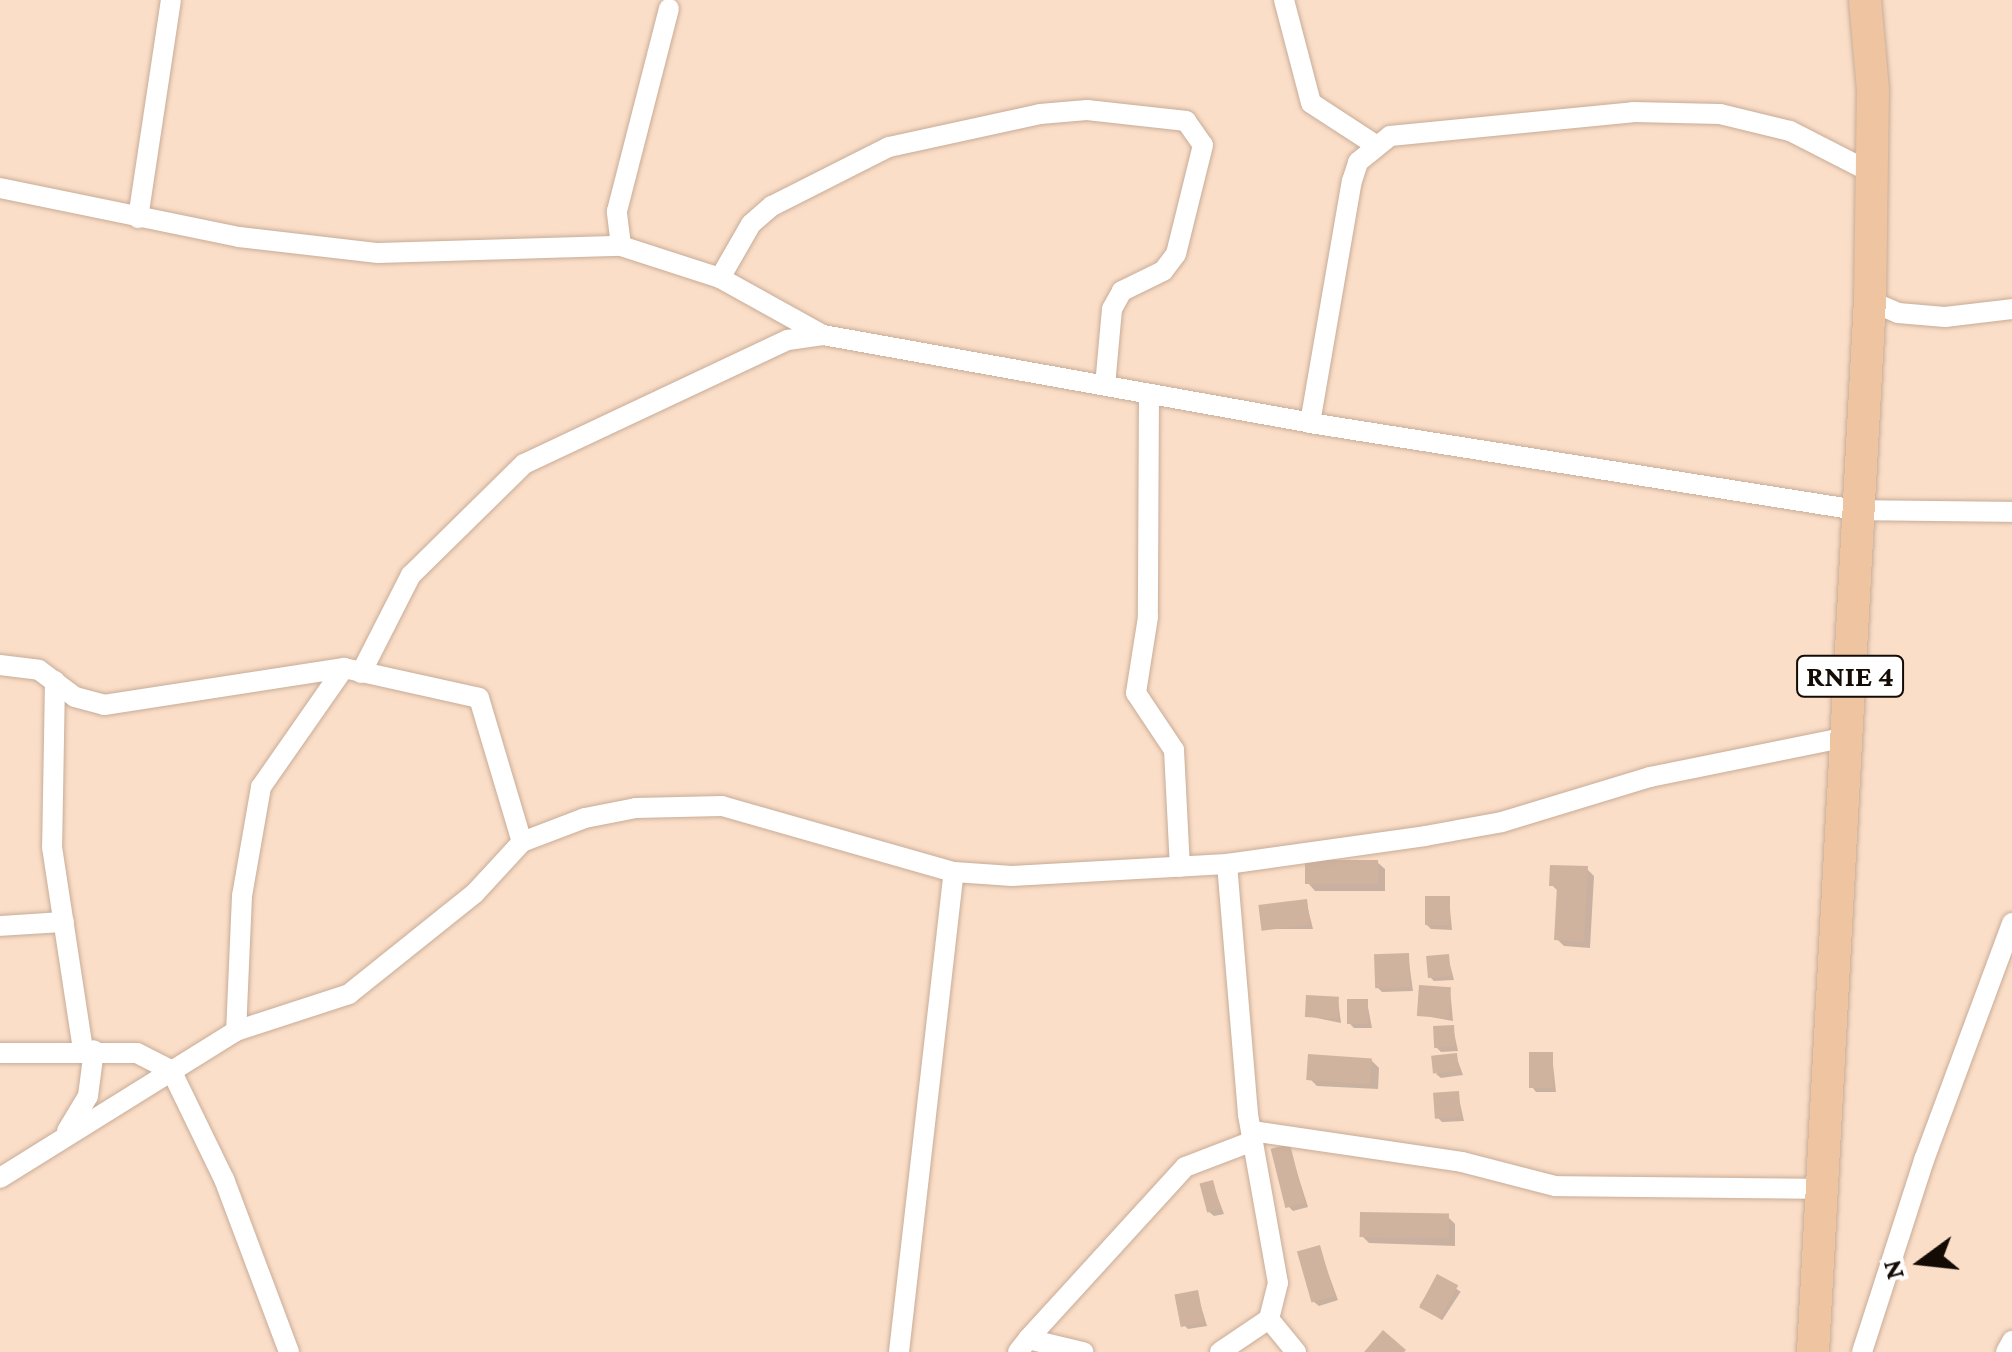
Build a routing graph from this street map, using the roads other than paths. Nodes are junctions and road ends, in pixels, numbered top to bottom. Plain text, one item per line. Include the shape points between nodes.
1 (171, 0) edge
2 (1284, 0) edge
3 (1865, 0) edge
4 (669, 10) dead end
5 (1374, 144) junction
6 (1872, 173) junction
7 (0, 188) edge
8 (138, 218) junction
9 (621, 246) junction
10 (720, 278) junction
11 (1870, 301) junction
12 (2012, 310) edge
13 (824, 336) junction
14 (1105, 386) junction
15 (1149, 394) junction
16 (1310, 424) junction
17 (1857, 510) junction
18 (2012, 512) edge
19 (0, 665) edge
20 (352, 670) junction
21 (55, 680) junction
22 (1847, 737) junction
23 (522, 842) junction
24 (1227, 864) junction
25 (1180, 867) junction
26 (954, 872) junction
27 (64, 922) junction
28 (2012, 923) edge
29 (0, 926) edge
30 (236, 1031) junction
31 (89, 1050) junction
32 (0, 1053) edge
33 (172, 1070) junction
34 (1252, 1136) junction
35 (64, 1137) junction
36 (0, 1178) edge
37 (1822, 1188) junction
38 (1268, 1319) junction
39 (2012, 1341) edge
40 (1023, 1346) edge
41 (289, 1352) edge
42 (898, 1352) edge
43 (1083, 1352) edge
44 (1220, 1352) edge
45 (1296, 1352) edge
46 (1813, 1352) edge
47 (1863, 1352) edge
48 (2006, 1352) edge

1 - 8 street
2 - 5 street via 1311,103
3 - 6 main road, RNIE 4
4 - 9 street via 618,211
5 - 6 street via 1404,134 1530,120 1720,114 1790,132
5 - 16 street via 1352,181
6 - 11 main road, RNIE 4
7 - 8 street
8 - 9 street via 378,254
9 - 10 street
10 - 13 street
10 - 14 street via 751,224 772,206 889,147 1040,114 1087,110 1186,121 1203,145 1176,254 1163,272 1122,291 1112,309
11 - 12 street via 1898,313 1945,318
11 - 17 main road, RNIE 4
13 - 14 street
13 - 20 street via 788,340 524,464 411,575
14 - 15 street
15 - 16 street
15 - 25 street via 1149,601 1136,692 1174,750
16 - 17 street
17 - 18 street
17 - 22 main road, RNIE 4
19 - 21 street via 38,670
20 - 21 street via 104,705 74,697
20 - 23 street via 479,698
20 - 30 street via 261,788 242,896
21 - 27 street via 52,847
22 - 24 street via 1650,777 1502,822
22 - 37 main road, RNIE 4
23 - 26 street via 584,818 636,808 722,806
23 - 30 street via 485,884 350,994
24 - 25 street
24 - 34 street
25 - 26 street via 1012,876
26 - 42 street
27 - 29 street
27 - 31 street
28 - 47 street via 1924,1160
30 - 33 street
31 - 32 street
31 - 33 street via 138,1052
31 - 35 street via 88,1096
33 - 35 street
33 - 41 street via 224,1179
34 - 37 street via 1462,1162 1555,1186
34 - 38 street via 1278,1283
34 - 40 street via 1172,1178
35 - 36 street
37 - 46 main road, RNIE 4
38 - 44 street
38 - 45 street
39 - 48 street
40 - 43 street

